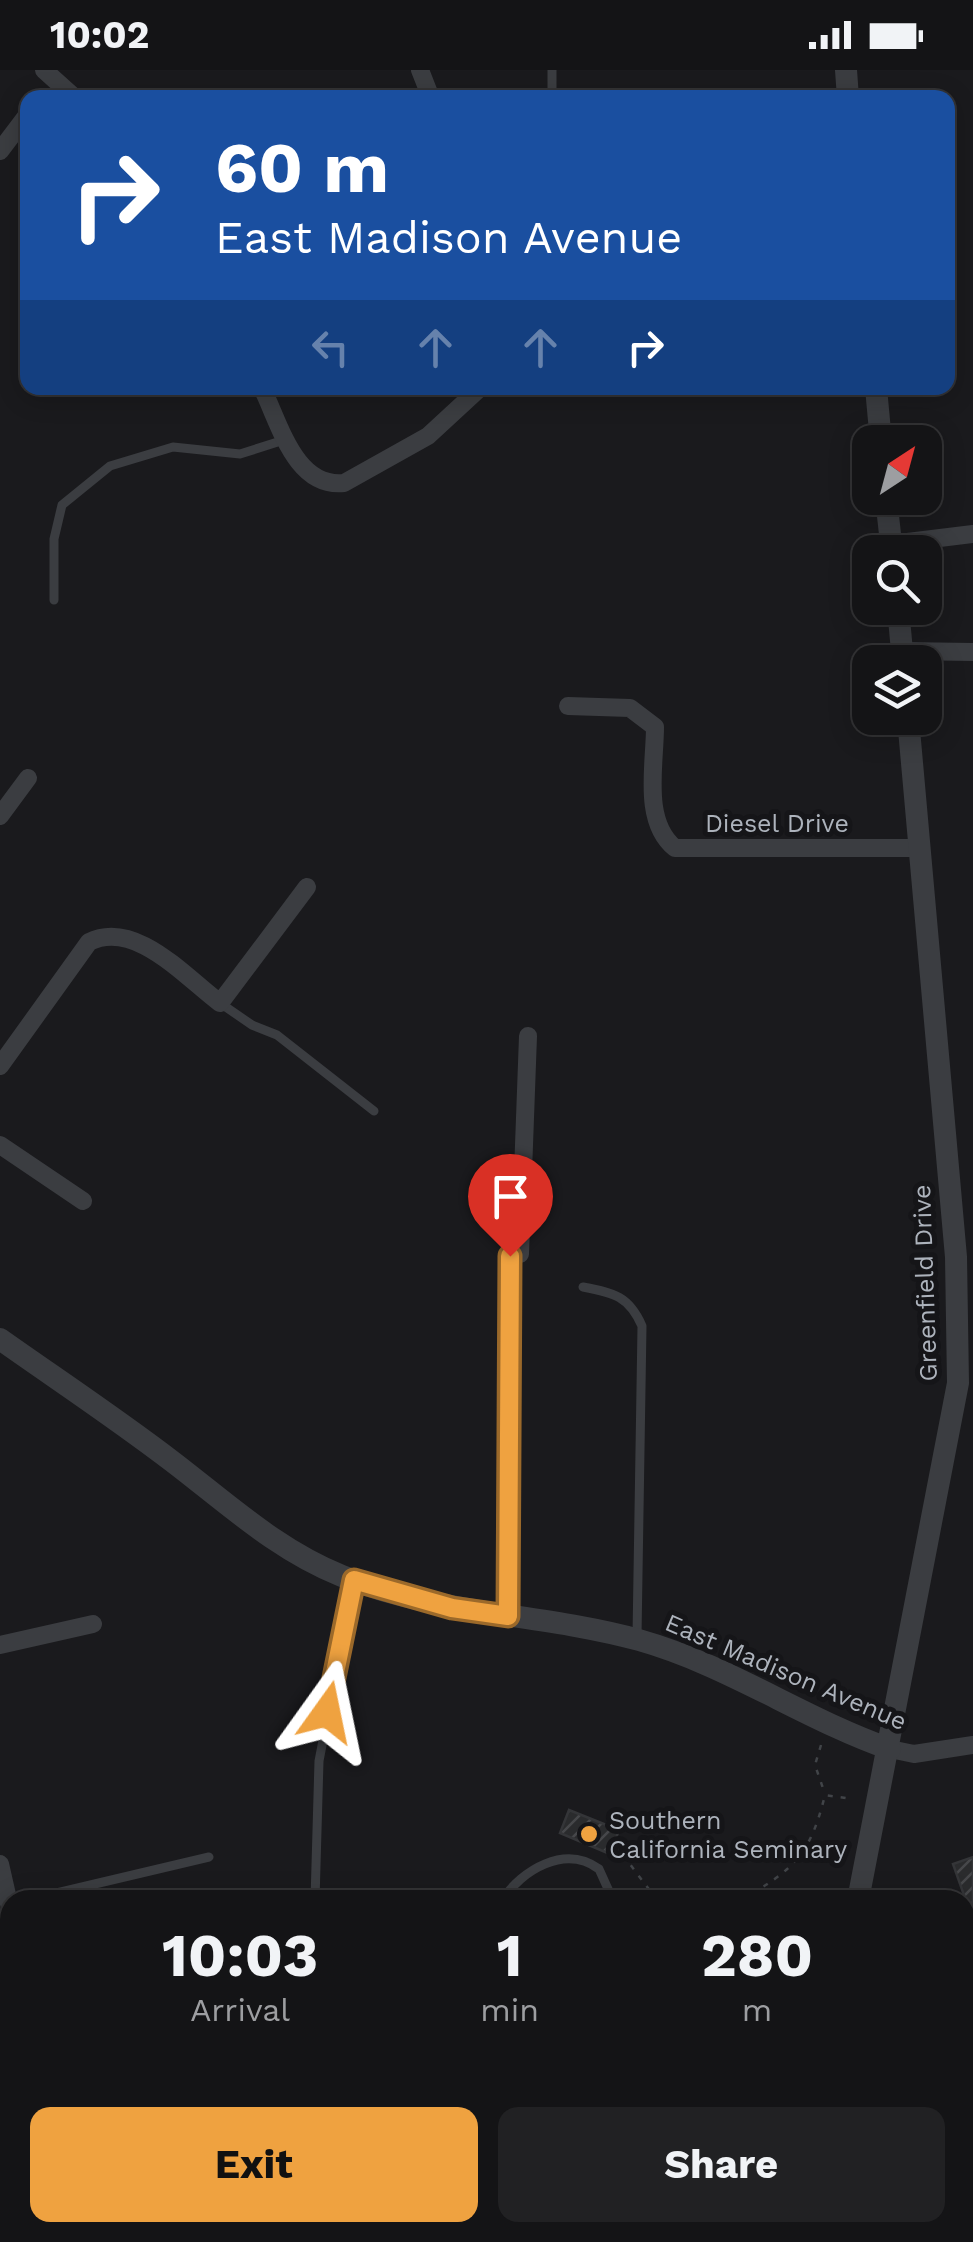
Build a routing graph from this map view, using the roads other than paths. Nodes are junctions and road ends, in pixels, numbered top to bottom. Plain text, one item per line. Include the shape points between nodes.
1 (20, 125) edge
2 (0, 151) edge
3 (265, 395) edge
4 (472, 395) edge
5 (877, 395) edge
6 (879, 425) edge
7 (287, 439) junction
8 (973, 534) edge
9 (942, 539) edge
10 (54, 600) dead end
11 (973, 652) edge
12 (942, 654) edge
13 (568, 706) dead end
14 (910, 735) edge
15 (28, 778) dead end
16 (0, 816) edge
17 (921, 848) junction
18 (308, 887) dead end
19 (220, 1003) junction
20 (528, 1036) dead end
21 (0, 1066) edge
22 (374, 1111) dead end
23 (0, 1146) edge
24 (83, 1201) dead end
25 (964, 1229) edge
26 (583, 1287) dead end
27 (0, 1338) edge
28 (354, 1580) junction
29 (508, 1616) junction
30 (93, 1624) dead end
31 (636, 1640) junction
32 (0, 1645) edge
33 (973, 1745) edge
34 (890, 1748) junction
35 (209, 1857) dead end
36 (0, 1864) edge
37 (6, 1890) edge
38 (70, 1890) edge
39 (314, 1890) edge
40 (509, 1890) edge
41 (608, 1890) edge
42 (860, 1890) edge

1 - 2 street
3 - 7 street
4 - 7 street via 428,436 344,483 316,481 298,464
5 - 6 street
7 - 10 lane via 240,454 173,448 110,466 62,505 54,539
8 - 9 street
11 - 12 street
13 - 17 street, Diesel Drive via 630,708 655,727 654,815 675,848
14 - 17 street, Greenfield Drive
15 - 16 street
17 - 25 street, Greenfield Drive
18 - 19 street
19 - 21 street via 132,937 106,934 89,942
19 - 22 lane via 277,1035
20 - 29 street via 520,1254 510,1256
23 - 24 street
25 - 34 street, Greenfield Drive via 958,1384
26 - 31 lane via 619,1294 642,1326
27 - 28 street, East Madison Avenue via 260,1533
28 - 29 street, East Madison Avenue
28 - 39 lane via 319,1761
29 - 31 street, East Madison Avenue
30 - 32 street
31 - 34 street, East Madison Avenue via 728,1673
33 - 34 street, East Madison Avenue via 914,1754
34 - 42 street, Greenfield Drive
35 - 38 lane
36 - 37 street
40 - 41 lane via 532,1869 580,1860 599,1869

